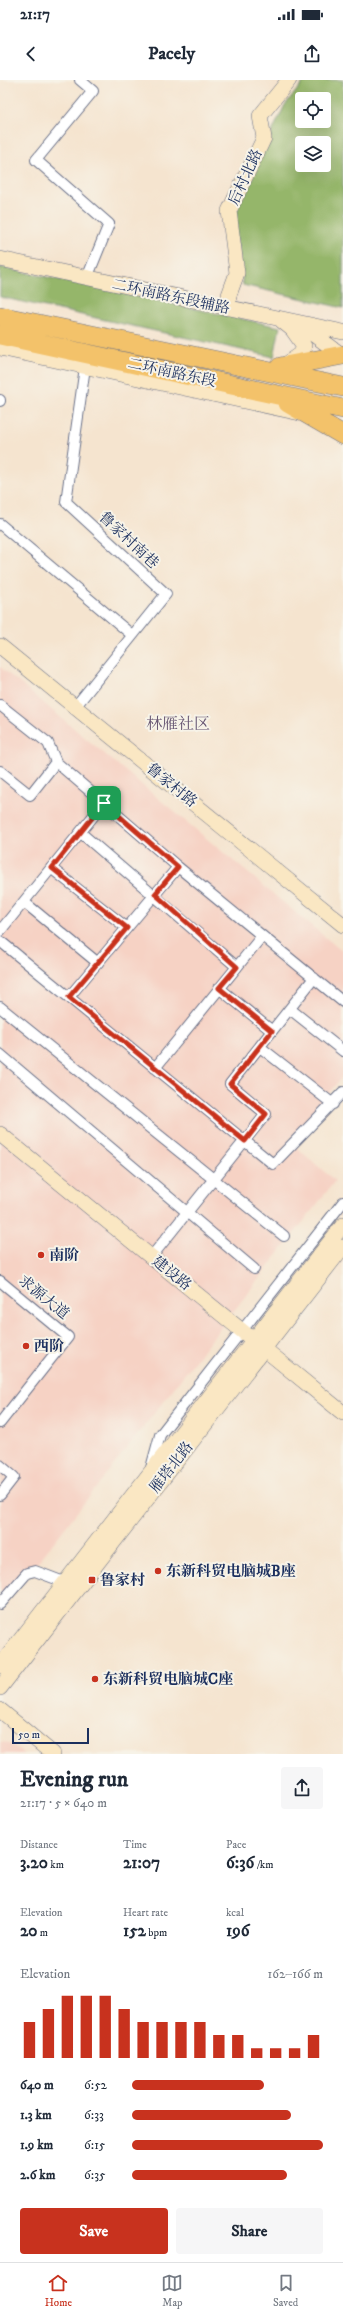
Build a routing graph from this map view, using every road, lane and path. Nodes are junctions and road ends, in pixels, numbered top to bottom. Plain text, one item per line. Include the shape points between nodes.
1 (80, 80) edge
2 (289, 80) edge
3 (0, 259) edge
4 (87, 278) junction
5 (228, 308) junction
6 (0, 316) edge
7 (280, 319) junction
8 (298, 324) junction
9 (343, 332) edge
10 (0, 335) edge
11 (0, 348) edge
12 (343, 356) edge
13 (227, 363) junction
14 (85, 367) junction
15 (281, 367) junction
16 (343, 381) edge
17 (343, 387) edge
18 (273, 394) junction
19 (343, 409) edge
20 (309, 415) junction
21 (343, 416) edge
22 (343, 424) edge
23 (343, 435) edge
24 (0, 524) edge
25 (132, 635) junction
26 (0, 646) edge
27 (0, 705) edge
28 (75, 706) junction
29 (56, 762) junction
30 (0, 771) edge
31 (104, 803) junction
32 (81, 832) junction
33 (178, 867) junction
34 (52, 868) junction
35 (155, 894) junction
36 (24, 902) junction
37 (343, 925) edge
38 (127, 928) junction
39 (0, 931) edge
40 (262, 936) junction
41 (0, 941) edge
42 (98, 963) junction
43 (237, 967) junction
44 (314, 978) junction
45 (219, 988) junction
46 (69, 997) junction
47 (343, 1002) edge
48 (0, 1007) edge
49 (290, 1009) junction
50 (272, 1031) junction
51 (260, 1047) junction
52 (343, 1051) edge
53 (0, 1054) edge
54 (155, 1068) junction
55 (343, 1092) edge
56 (332, 1104) junction
57 (0, 1134) edge
58 (245, 1141) junction
59 (214, 1179) junction
60 (343, 1202) edge
61 (187, 1212) junction
62 (343, 1225) edge
63 (284, 1236) dead end
64 (343, 1247) edge
65 (152, 1256) junction
66 (254, 1269) dead end
67 (0, 1281) edge
68 (253, 1338) junction
69 (343, 1412) edge
70 (0, 1423) edge
71 (0, 1466) edge
72 (0, 1495) edge
73 (64, 1582) junction
74 (0, 1604) edge
75 (0, 1666) edge
76 (0, 1688) edge
77 (0, 1710) edge
78 (53, 1754) edge

1 - 4 street via 93,91 36,160 109,224
2 - 5 main road, 后村北路 via 260,116 264,138 229,211 237,273 229,295
3 - 4 main road, 二环南路东段辅路
4 - 5 main road, 二环南路东段辅路
5 - 7 main road, 二环南路东段辅路
6 - 13 highway
7 - 8 main road, 二环南路东段辅路
7 - 15 main road via 292,329 304,346 301,354
8 - 9 main road, 二环南路东段辅路
8 - 12 main road
10 - 18 highway, 二环南路东段
11 - 14 main road
12 - 15 highway
13 - 15 highway via 249,361
13 - 17 highway
14 - 20 main road
14 - 25 street, 鲁家村南巷 via 66,502 166,594
15 - 16 highway
18 - 19 highway, 二环南路东段
18 - 20 highway
20 - 21 main road
20 - 22 main road
20 - 23 highway
24 - 25 street
25 - 28 street, 鲁家村南巷
26 - 28 main road, 鲁家村路
27 - 29 street via 48,743
28 - 37 main road, 鲁家村路
29 - 30 street via 30,795
29 - 31 street
31 - 32 street
31 - 33 street
32 - 34 street
32 - 35 street
33 - 35 street
33 - 40 street
34 - 36 street
34 - 38 street
35 - 38 street
35 - 43 street
36 - 39 street
36 - 42 street
38 - 42 street
40 - 43 street
40 - 44 street
41 - 46 street
42 - 46 street
43 - 45 street
44 - 47 street
44 - 49 street
45 - 50 street
45 - 54 street
46 - 54 street
48 - 59 street
49 - 50 street
49 - 52 street
50 - 51 street
51 - 56 street
51 - 58 street via 230,1084 266,1114
53 - 61 street
54 - 58 street
55 - 56 street
56 - 58 street via 273,1164
57 - 65 main road, 建设路
58 - 59 street
59 - 61 street
59 - 63 street
60 - 68 street
61 - 65 street
61 - 66 street
62 - 68 main road, 雁塔北路
64 - 68 main road, 雁塔北路
65 - 68 main road, 建设路
67 - 70 street, 求源大道 via 68,1337
68 - 69 main road, 建设路
68 - 73 main road, 雁塔北路 via 148,1477
68 - 76 main road, 雁塔北路
71 - 72 street via 14,1477
73 - 74 street via 36,1571 27,1573
73 - 75 main road, 雁塔北路
77 - 78 main road

